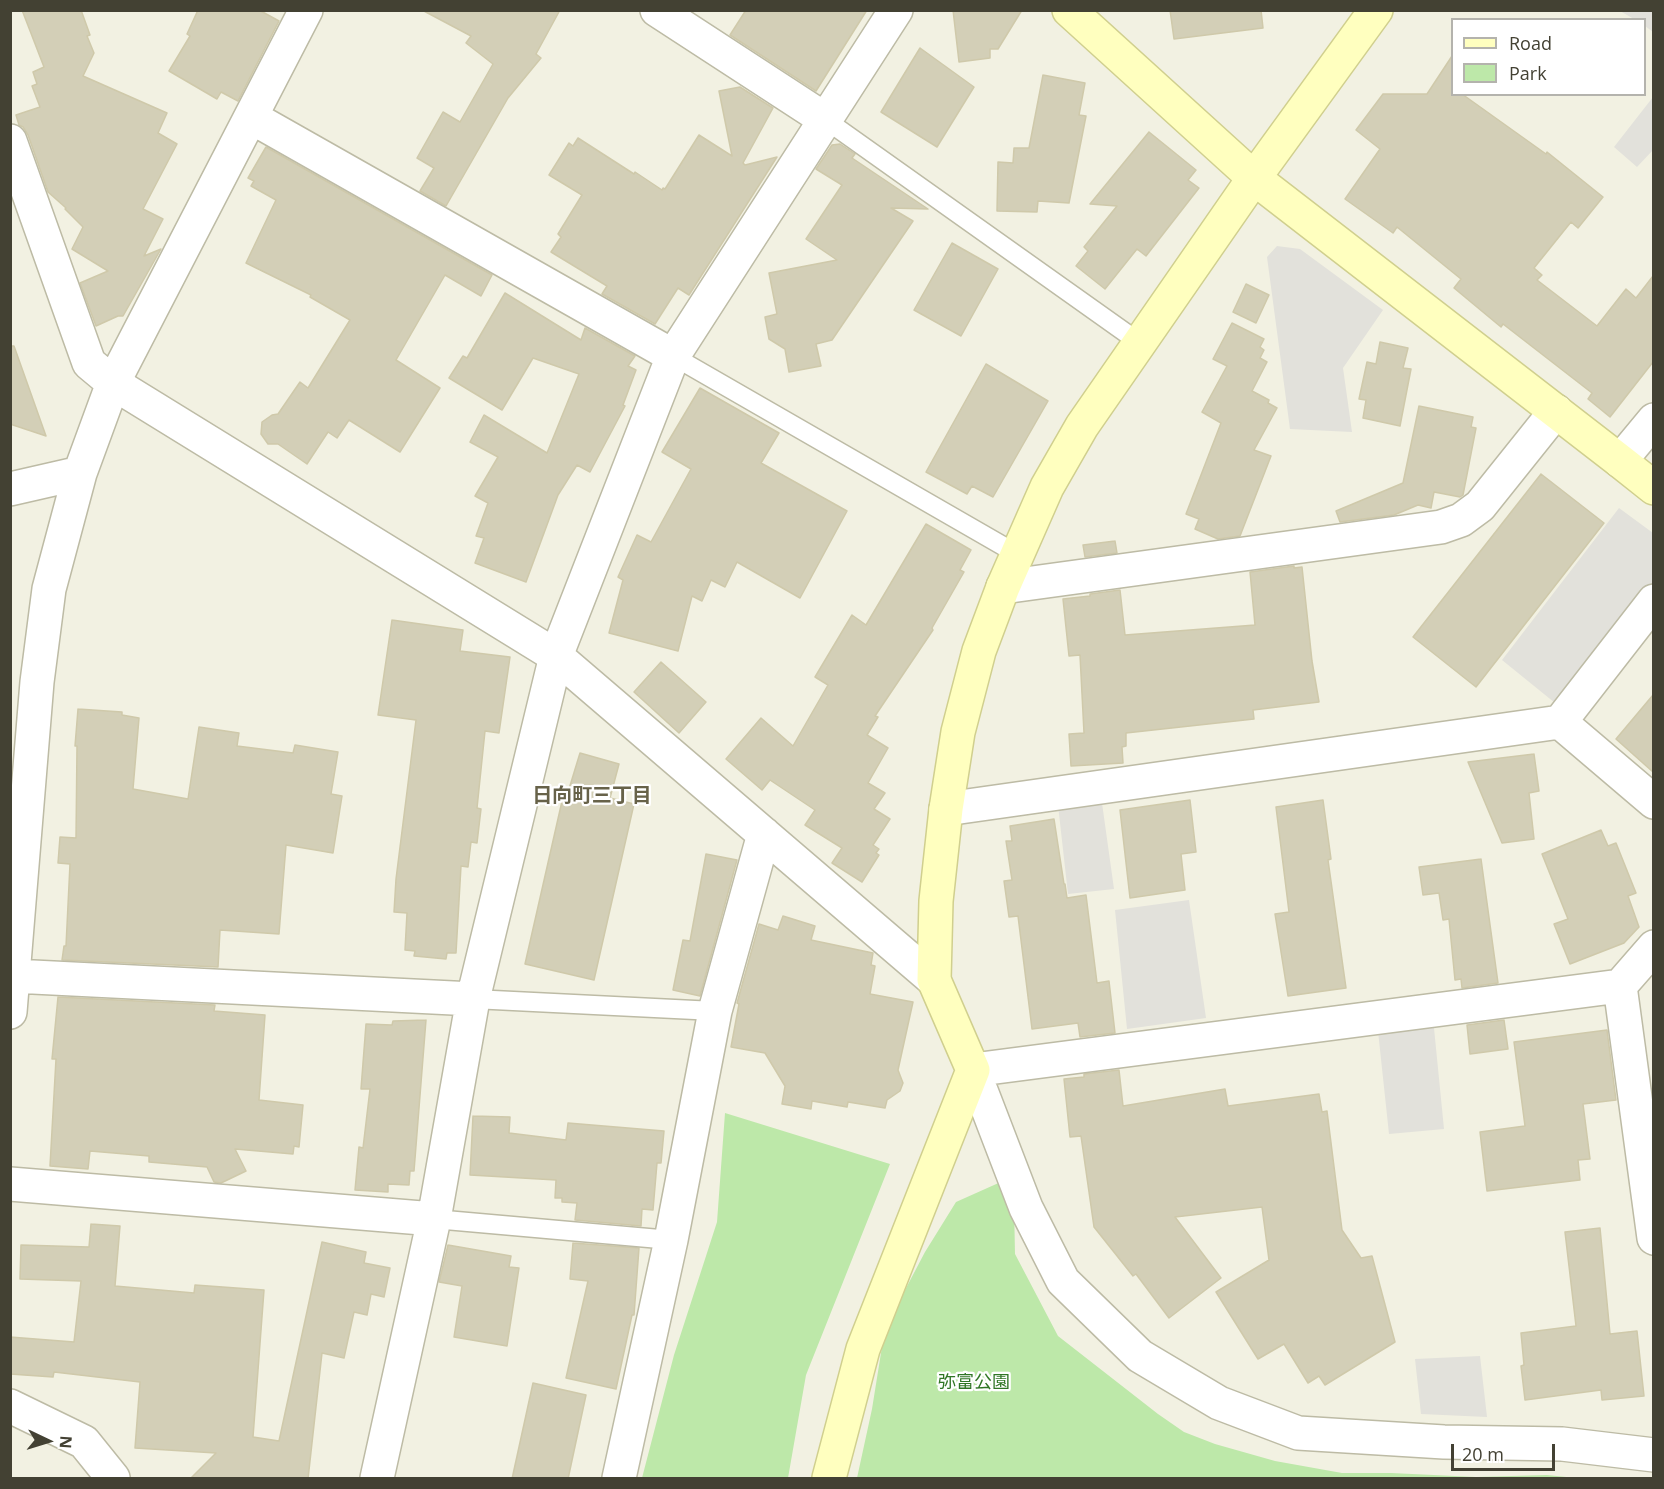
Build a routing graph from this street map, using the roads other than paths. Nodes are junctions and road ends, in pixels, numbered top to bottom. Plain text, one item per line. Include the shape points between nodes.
1 (306, 10) edge
2 (657, 10) edge
3 (896, 10) edge
4 (1069, 10) edge
5 (1376, 10) edge
6 (251, 117) junction
7 (826, 120) junction
8 (10, 141) edge
9 (1254, 178) junction
10 (1140, 343) junction
11 (673, 356) junction
12 (113, 383) junction
13 (1556, 411) junction
14 (1653, 420) edge
15 (1620, 460) junction
16 (80, 473) junction
17 (1653, 488) edge
18 (10, 489) edge
19 (1017, 554) junction
20 (1003, 586) junction
21 (1653, 601) edge
22 (556, 656) junction
23 (1560, 722) junction
24 (1653, 802) edge
25 (946, 809) junction
26 (764, 834) junction
27 (13, 938) edge
28 (1653, 947) edge
29 (13, 976) junction
30 (934, 980) junction
31 (1620, 986) junction
32 (473, 999) junction
33 (716, 1011) junction
34 (10, 1012) edge
35 (1642, 1063) edge
36 (973, 1070) junction
37 (10, 1184) edge
38 (434, 1219) junction
39 (1653, 1238) edge
40 (672, 1239) junction
41 (10, 1406) edge
42 (1653, 1455) edge
43 (112, 1478) edge
44 (377, 1479) edge
45 (619, 1479) edge
46 (829, 1479) edge

1 - 6 street
2 - 7 street
3 - 7 street
4 - 9 street
5 - 9 street
6 - 11 street
6 - 12 street
7 - 10 lane
7 - 11 street
8 - 12 street via 89,363
9 - 10 street
9 - 13 street
10 - 19 street via 1082,426 1047,487
11 - 19 lane
11 - 22 street
12 - 16 street
12 - 22 street
13 - 15 street
13 - 20 street via 1480,506 1461,520 1441,527
14 - 15 street
15 - 17 street
16 - 18 street
16 - 27 street via 49,589
19 - 20 street
20 - 25 street via 979,651 958,732
21 - 23 street
22 - 26 street
22 - 32 street
23 - 24 street
23 - 25 street
25 - 30 street via 936,901
26 - 30 street
26 - 33 street
27 - 29 street
28 - 31 street
29 - 32 street
29 - 34 street
30 - 36 street
31 - 35 street
31 - 36 street
32 - 33 lane
32 - 38 street
33 - 40 street
35 - 39 street
36 - 42 street via 1026,1208 1063,1281 1140,1356 1219,1403 1298,1433 1562,1444
36 - 46 street via 863,1349
37 - 38 street
38 - 40 lane
38 - 44 street
40 - 45 street
41 - 43 street via 84,1442

